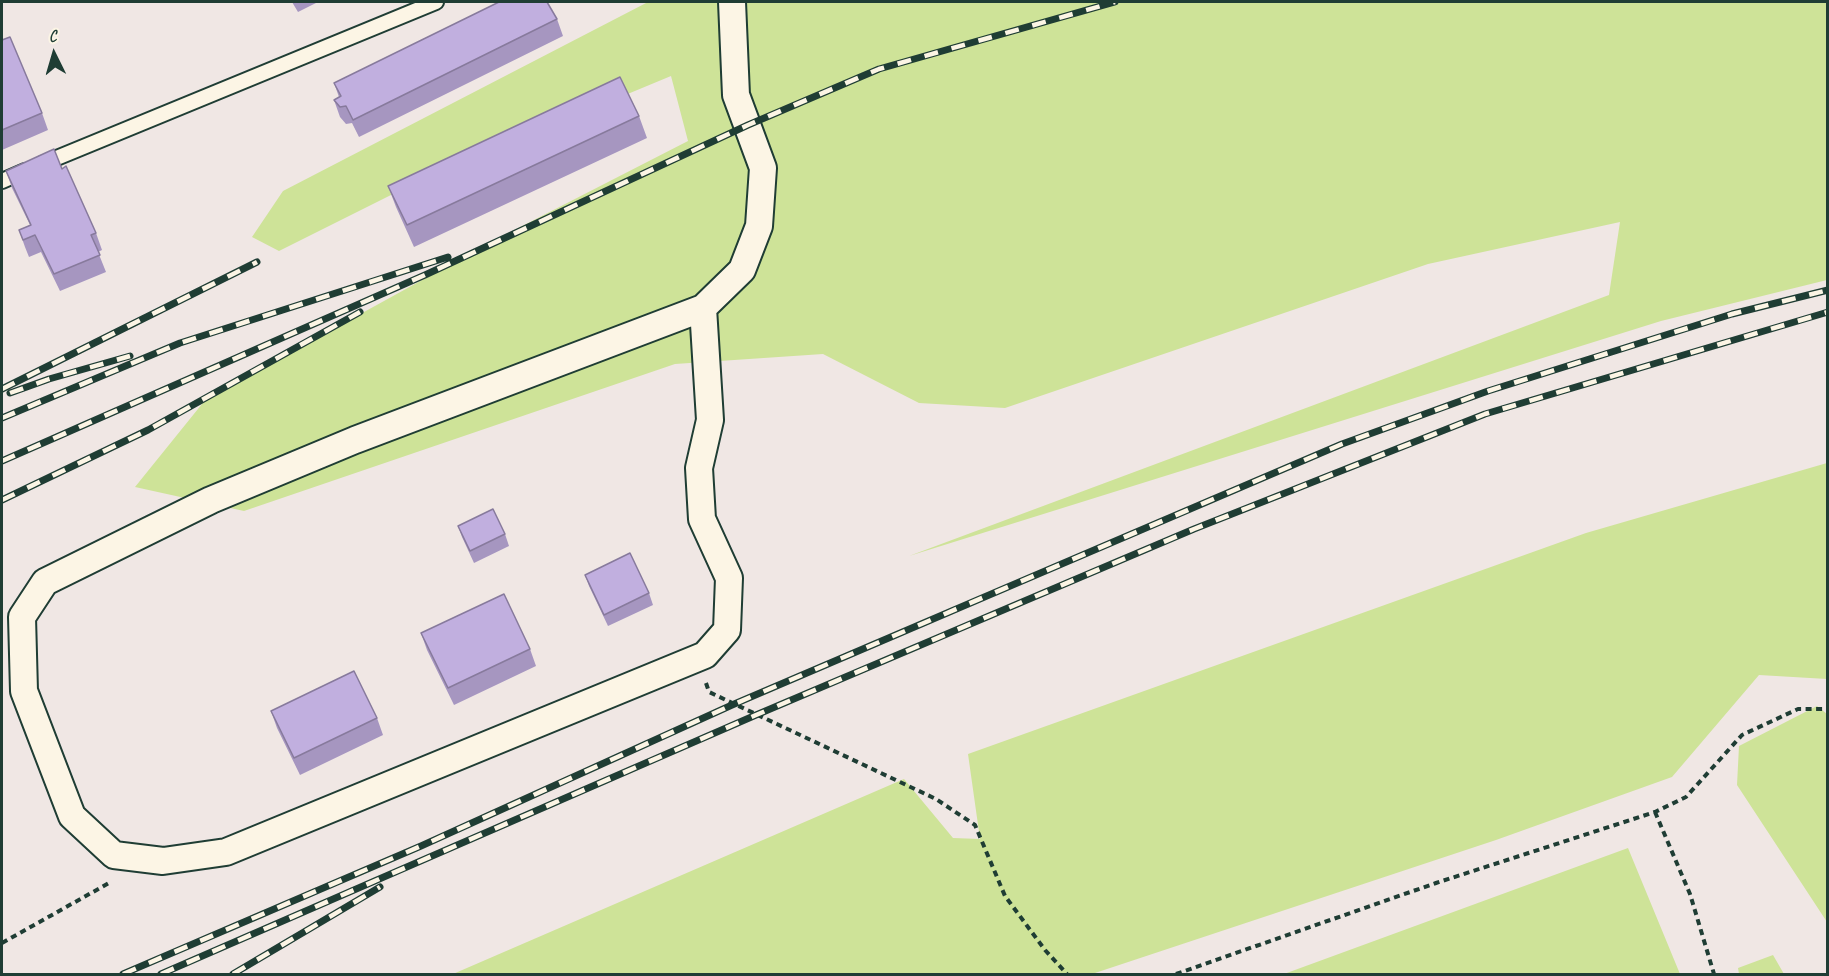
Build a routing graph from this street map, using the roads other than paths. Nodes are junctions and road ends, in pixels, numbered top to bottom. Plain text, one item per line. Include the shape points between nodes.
1 (436, 2) edge
2 (732, 2) edge
3 (2, 181) edge
4 (703, 308) junction

1 - 3 lane
2 - 4 street via 736,95 763,168 759,226 742,270
4 - 4 street via 355,440 211,500 45,582 22,617 24,692 72,816 114,855 163,861 226,852 705,655 727,630 729,578 702,519 699,468 710,420

